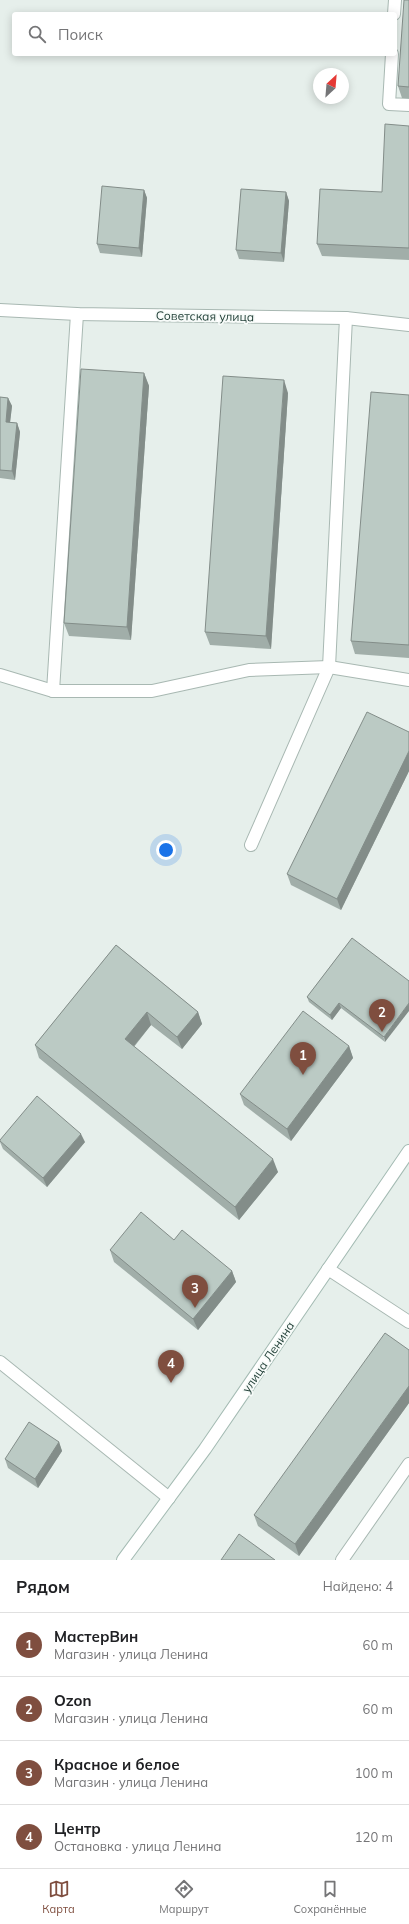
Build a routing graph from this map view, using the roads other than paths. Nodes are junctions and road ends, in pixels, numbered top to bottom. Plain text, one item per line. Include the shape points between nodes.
1 (395, 0) edge
2 (394, 12) edge
3 (392, 56) edge
4 (409, 105) edge
5 (0, 310) edge
6 (77, 314) junction
7 (346, 318) junction
8 (409, 325) edge
9 (329, 667) junction
10 (0, 675) edge
11 (409, 680) edge
12 (53, 691) junction
13 (251, 846) dead end
14 (409, 1151) edge
15 (328, 1269) junction
16 (409, 1322) edge
17 (0, 1362) edge
18 (409, 1464) edge
19 (169, 1498) junction
20 (123, 1560) edge
21 (342, 1560) edge

1 - 2 street
3 - 4 street via 389,104
5 - 6 street, Советская улица
6 - 7 street, Советская улица
6 - 12 street
7 - 8 street, Советская улица
7 - 9 street
9 - 11 street
9 - 12 street via 249,670 152,691
9 - 13 street
10 - 12 street
14 - 15 street, улица Ленина
15 - 16 street
15 - 19 street, улица Ленина via 206,1449
17 - 19 street
18 - 21 street
19 - 20 street, улица Ленина

